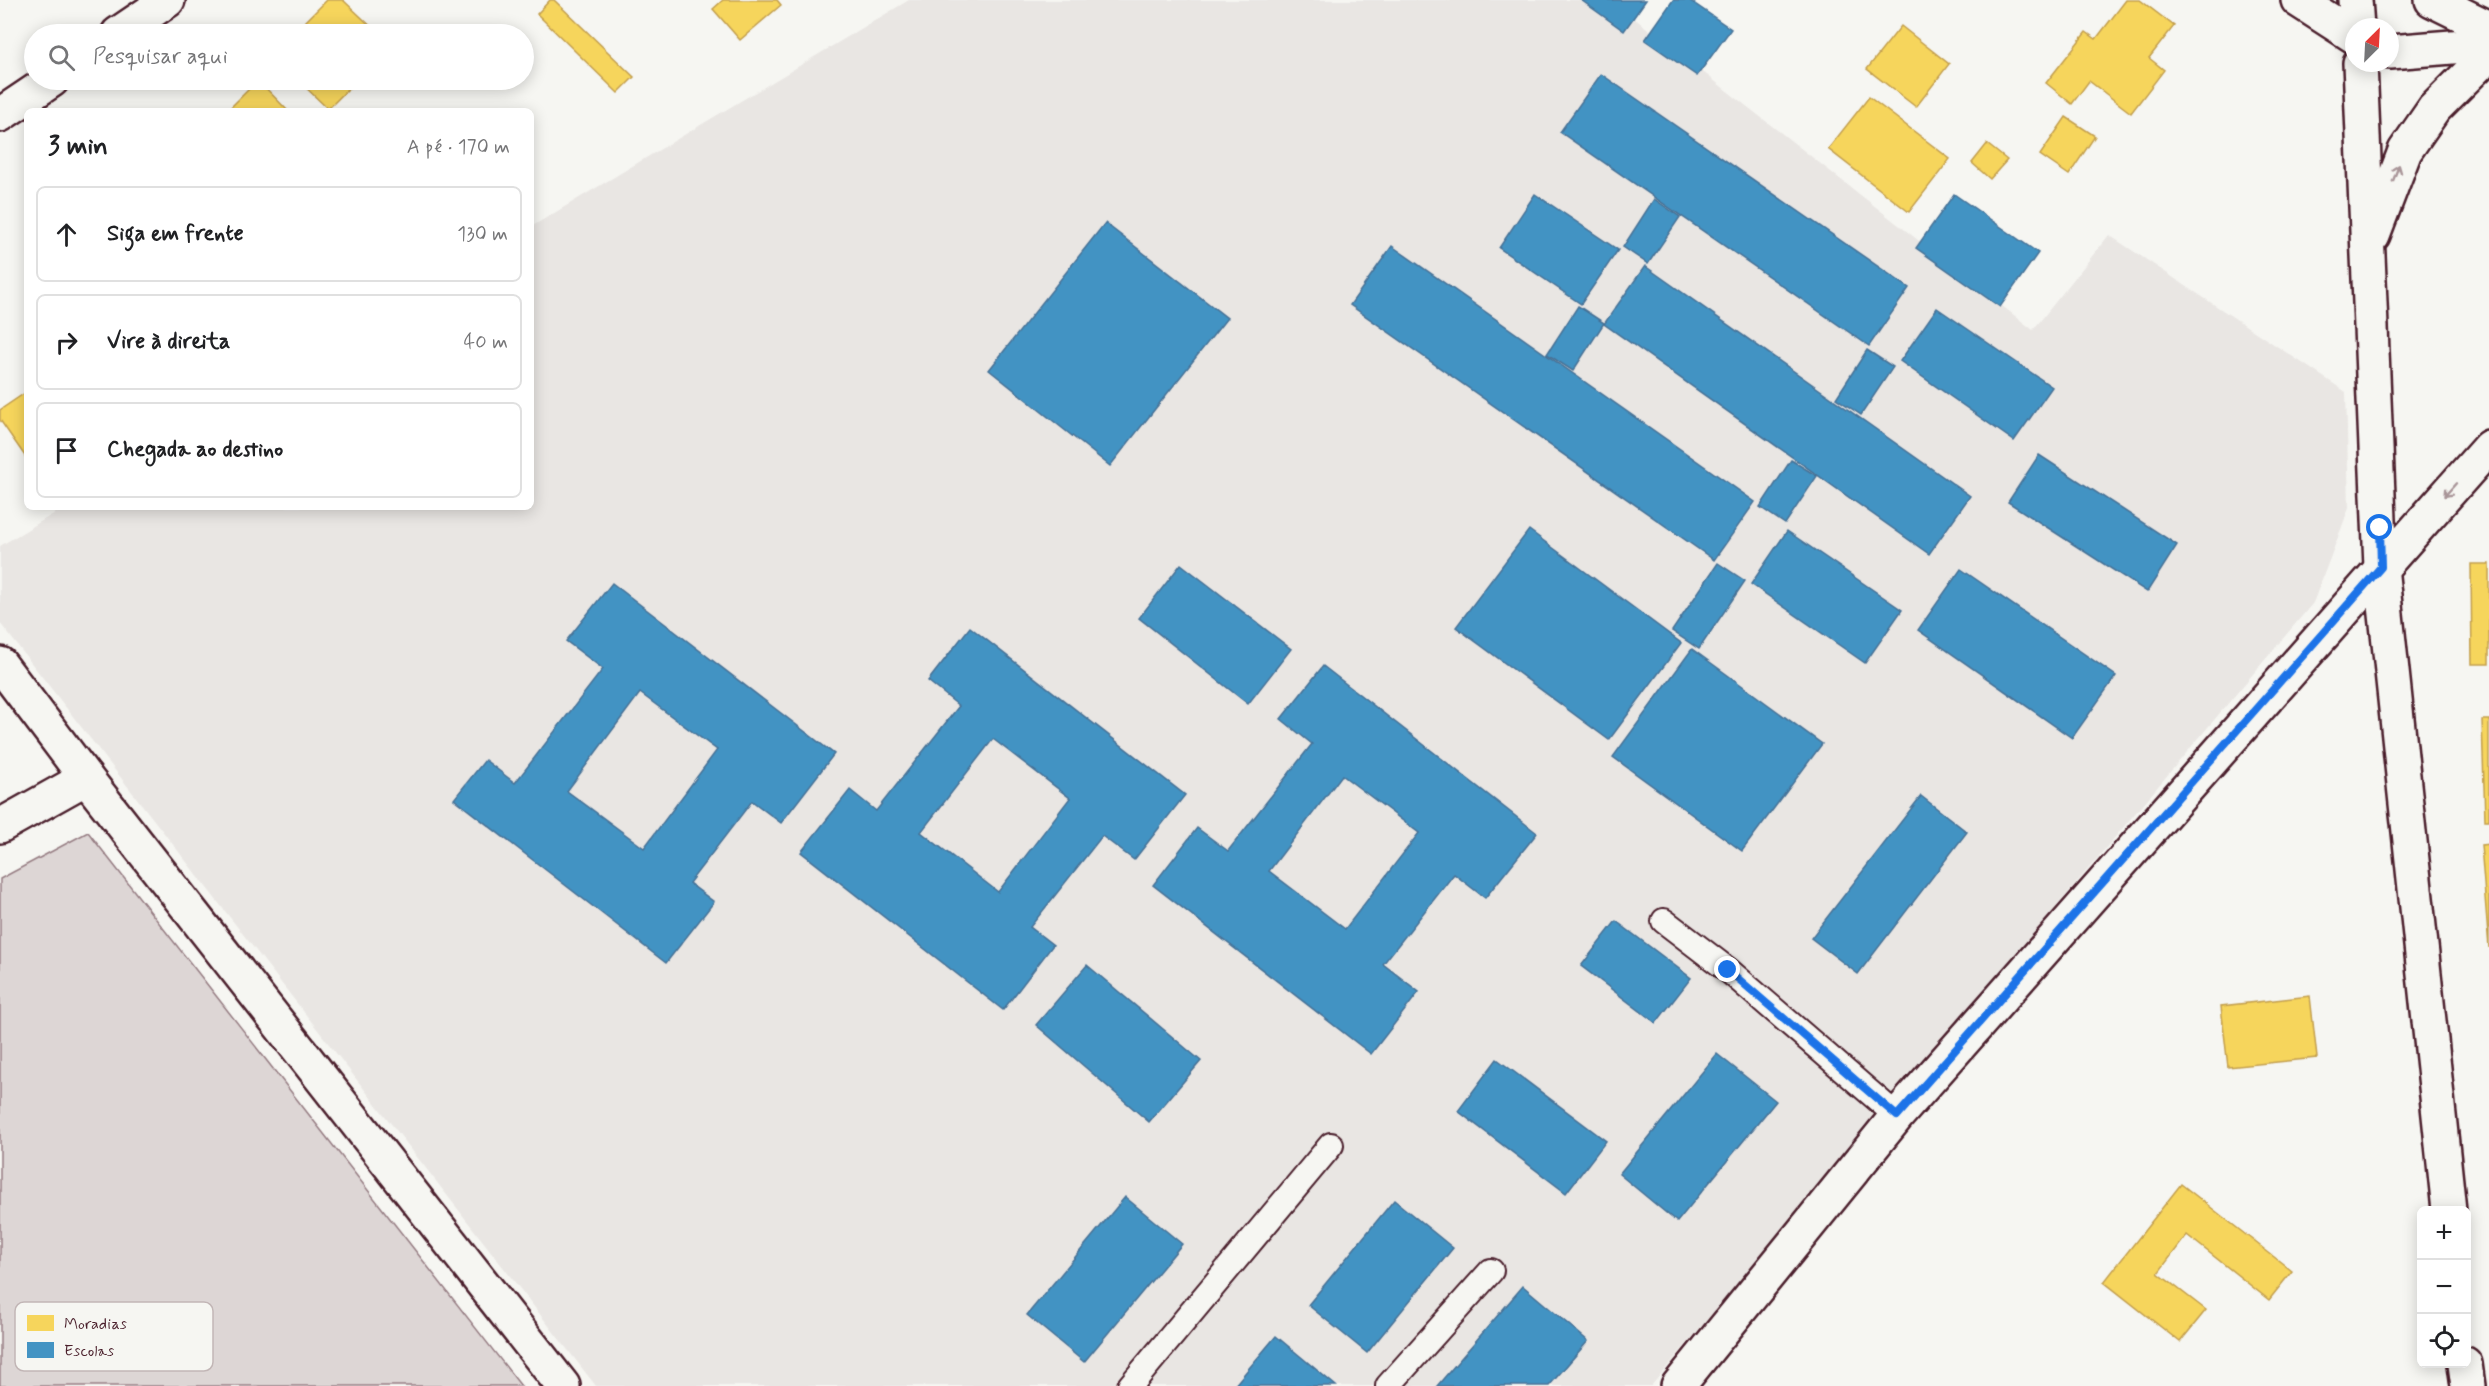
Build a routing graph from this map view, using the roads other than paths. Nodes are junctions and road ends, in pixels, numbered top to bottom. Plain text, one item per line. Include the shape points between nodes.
1 (168, 0) edge
2 (2298, 0) edge
3 (2355, 0) edge
4 (2432, 0) edge
5 (2356, 18) edge
6 (133, 24) edge
7 (2489, 28) edge
8 (2345, 30) edge
9 (2489, 44) edge
10 (2399, 51) edge
11 (2489, 57) edge
12 (2360, 72) edge
13 (37, 90) edge
14 (0, 115) edge
15 (2368, 247) junction
16 (2489, 447) edge
17 (2381, 567) junction
18 (0, 664) edge
19 (86, 778) junction
20 (0, 826) edge
21 (1664, 921) dead end
22 (1897, 1116) junction
23 (1331, 1145) dead end
24 (2449, 1206) edge
25 (1491, 1271) dead end
26 (2466, 1368) edge
27 (563, 1386) edge
28 (1130, 1386) edge
29 (1388, 1386) edge
30 (1678, 1386) edge
31 (2468, 1386) edge

1 - 6 street
2 - 8 street
3 - 5 street
4 - 7 street
9 - 10 street
15 -> 11 street via 2405,151 2434,109
12 - 15 street
13 - 14 street
15 - 17 street
16 -> 17 street
17 - 22 street
17 - 24 street
18 - 19 street
19 - 20 street
19 - 27 street
21 - 22 lane via 1728,970
22 - 30 street
23 - 28 lane
25 - 29 lane
26 - 31 street

